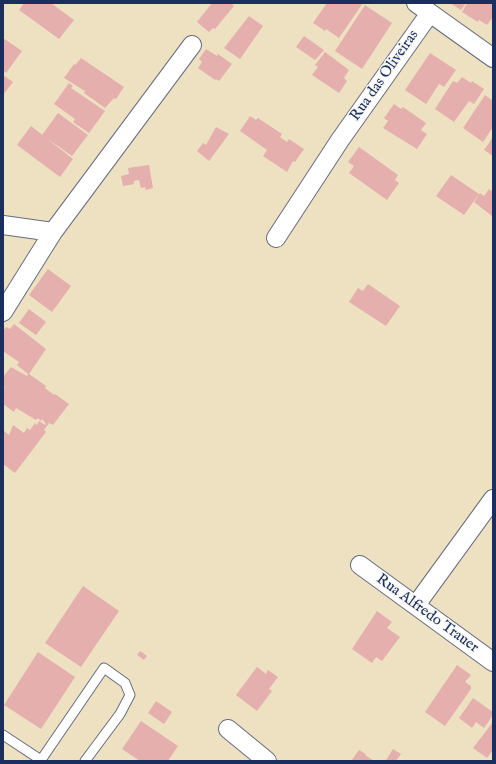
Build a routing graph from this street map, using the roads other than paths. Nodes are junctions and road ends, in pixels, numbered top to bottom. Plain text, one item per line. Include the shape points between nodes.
1 (423, 8) edge
2 (192, 45) dead end
3 (493, 58) edge
4 (3, 225) edge
5 (53, 232) junction
6 (276, 238) dead end
7 (3, 312) edge
8 (493, 499) edge
9 (360, 565) dead end
10 (416, 605) junction
11 (493, 662) edge
12 (228, 729) dead end
13 (3, 735) edge
14 (42, 760) edge
15 (85, 761) edge
16 (267, 761) edge

1 - 3 street
1 - 6 street, Rua das Oliveiras
2 - 5 street
4 - 5 street
5 - 7 street
8 - 10 street
9 - 10 street, Rua Alfredo Trauer
10 - 11 street, Rua Alfredo Trauer
12 - 16 street
13 - 14 lane
14 - 15 lane via 104,668 125,683 130,695 120,714

